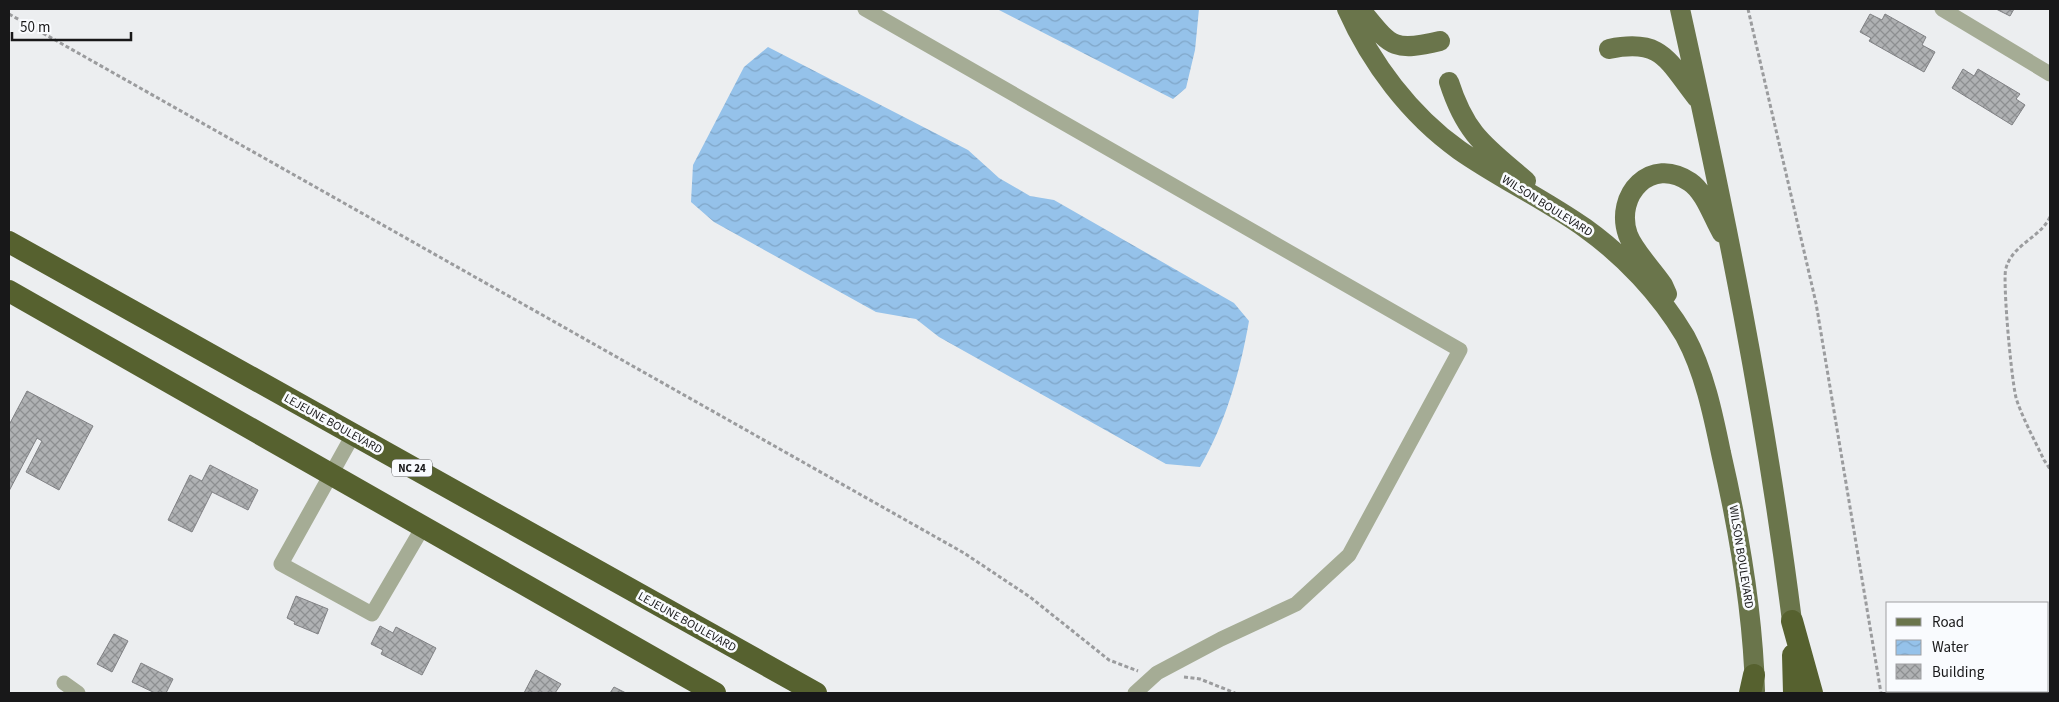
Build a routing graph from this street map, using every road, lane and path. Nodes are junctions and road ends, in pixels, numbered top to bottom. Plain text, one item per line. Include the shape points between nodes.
1 (865, 9) edge
2 (1347, 9) edge
3 (1360, 9) edge
4 (1680, 9) edge
5 (1748, 9) edge
6 (1942, 9) edge
7 (9, 14) edge
8 (1440, 41) dead end
9 (1609, 49) dead end
10 (2050, 74) edge
11 (1449, 82) dead end
12 (1701, 103) junction
13 (1568, 217) junction
14 (2050, 217) edge
15 (9, 242) edge
16 (1732, 253) junction
17 (9, 291) edge
18 (1685, 337) junction
19 (353, 435) junction
20 (2050, 468) edge
21 (331, 475) junction
22 (423, 528) junction
23 (1792, 621) junction
24 (1109, 660) dead end
25 (64, 683) dead end
26 (1753, 687) edge
27 (78, 693) edge
28 (715, 693) edge
29 (816, 693) edge
30 (1135, 693) edge
31 (1794, 693) edge
32 (1812, 693) edge
33 (1881, 693) edge

1 - 30 street via 1460,350 1349,555 1296,604 1220,638 1157,673
2 - 13 main road, WILSON BOULEVARD via 1381,69 1404,100 1433,128 1457,149
3 - 8 main road via 1394,44 1412,48
4 - 12 main road
5 - 33 path via 1816,303
6 - 10 street
7 - 24 path via 964,553 1030,597
9 - 12 main road via 1640,45 1660,52
11 - 13 main road via 1458,108 1474,134
12 - 16 main road
13 - 18 main road, WILSON BOULEVARD via 1614,251 1645,282
14 - 20 path via 2047,224 2018,248 2005,269 2016,399
15 - 19 highway, LEJEUNE BOULEVARD / NC 24
16 - 18 main road via 1691,182 1671,174 1659,174 1647,176 1631,191 1626,212 1629,236 1663,285
16 - 23 main road via 1767,443
17 - 21 highway
18 - 26 main road, WILSON BOULEVARD via 1712,408 1735,513 1749,603
19 - 21 street
19 - 29 highway, LEJEUNE BOULEVARD / NC 24
21 - 22 highway
21 - 22 street via 280,564 372,614
22 - 28 highway
23 - 31 highway
23 - 32 highway
25 - 27 street

